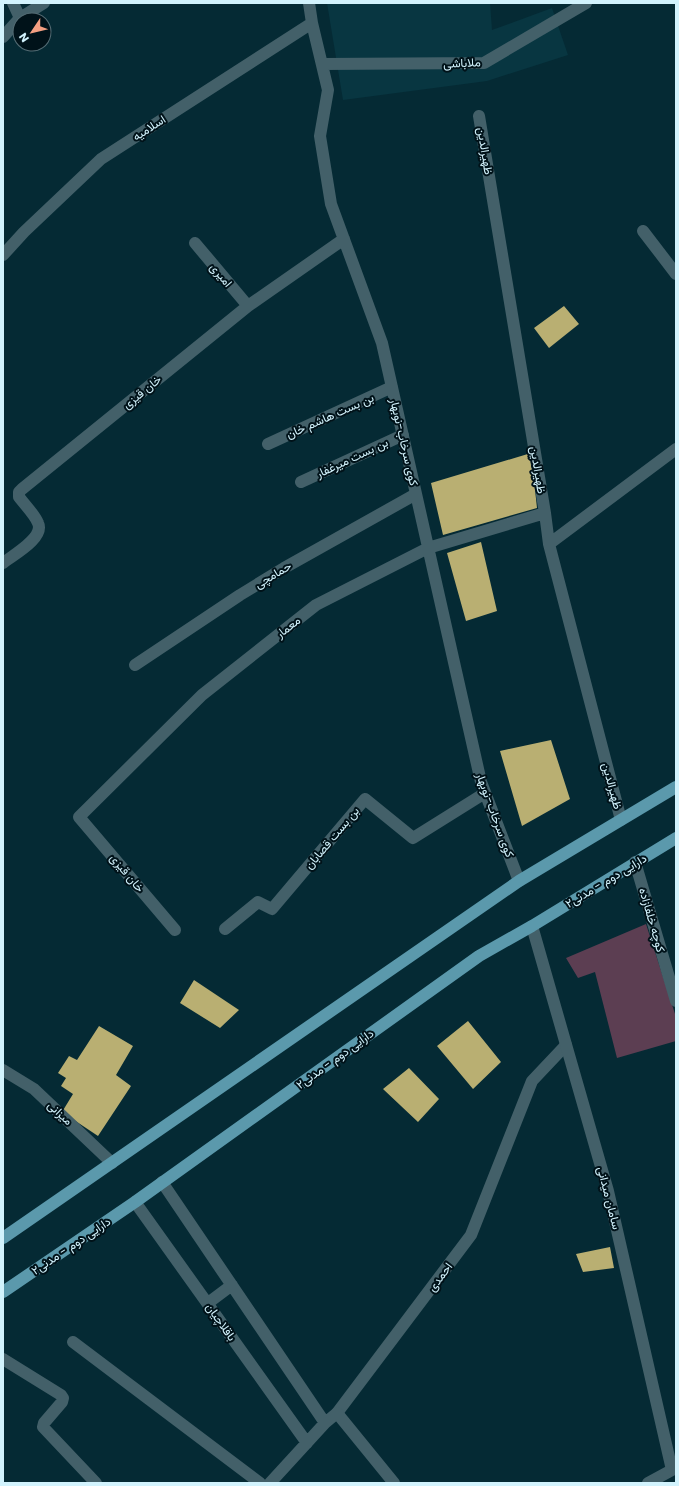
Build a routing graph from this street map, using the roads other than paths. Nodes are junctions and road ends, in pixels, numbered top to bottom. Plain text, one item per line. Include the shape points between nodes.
1 (44, 3) edge
2 (309, 3) edge
3 (586, 3) edge
4 (30, 12) edge
5 (312, 23) junction
6 (12, 27) edge
7 (3, 37) edge
8 (322, 64) junction
9 (479, 116) dead end
10 (643, 231) dead end
11 (344, 239) junction
12 (195, 242) dead end
13 (3, 255) edge
14 (676, 274) edge
15 (248, 306) junction
16 (392, 387) junction
17 (403, 434) junction
18 (268, 444) dead end
19 (676, 449) edge
20 (301, 482) dead end
21 (416, 494) junction
22 (545, 513) junction
23 (549, 544) junction
24 (428, 548) junction
25 (3, 563) edge
26 (135, 665) dead end
27 (676, 786) edge
28 (485, 793) junction
29 (79, 817) joint
30 (621, 820) junction
31 (676, 838) edge
32 (635, 862) junction
33 (519, 881) junction
34 (532, 926) junction
35 (225, 929) dead end
36 (175, 930) dead end
37 (676, 1001) edge
38 (566, 1045) junction
39 (3, 1070) edge
40 (112, 1163) junction
41 (162, 1182) junction
42 (136, 1202) junction
43 (3, 1238) edge
44 (232, 1285) junction
45 (3, 1292) edge
46 (208, 1303) junction
47 (73, 1342) dead end
48 (3, 1359) edge
49 (337, 1413) junction
50 (325, 1422) junction
51 (307, 1443) junction
52 (674, 1470) edge
53 (96, 1483) edge
54 (260, 1483) edge
55 (270, 1483) edge
56 (394, 1483) edge
57 (648, 1483) edge

1 - 4 street
2 - 5 street, کوی سرخاب-نوبهار
3 - 8 street, ملاباشی via 484,63
5 - 8 street, کوی سرخاب-نوبهار
5 - 13 street, اسلامیه via 102,159
6 - 7 street
8 - 11 street, کوی سرخاب-نوبهار via 328,90 320,136 331,204
9 - 22 street, ظهیرالدین
10 - 14 street
11 - 15 street, خان قیزی
11 - 16 street, کوی سرخاب-نوبهار via 382,343
12 - 15 street, امیری
15 - 25 street, خان قیزی via 18,492 38,524 38,533 31,542
16 - 17 street, کوی سرخاب-نوبهار
16 - 18 street, بن بست هاشم خان
17 - 20 street, بن بست میرغفار
17 - 21 street, کوی سرخاب-نوبهار
19 - 23 street
21 - 24 street, کوی سرخاب-نوبهار
21 - 26 street, حمامچی via 277,572
22 - 23 street, ظهیرالدین
22 - 24 street, معمار
23 - 30 street, ظهیرالدین
24 - 28 street, کوی سرخاب-نوبهار
24 - 29 street, معمار via 316,605 202,695
27 - 30 main road
28 - 33 street, کوی سرخاب-نوبهار
28 - 35 street, بن بست قصابان via 413,838 366,798 272,908 258,902
29 - 36 street, خان قیزی
30 - 33 main road
31 - 32 main road, دارایی دوم - مدنی۲
32 - 34 main road, دارایی دوم - مدنی۲
32 - 37 street, کوچه خلفازاده
33 - 40 main road
34 - 38 street, سامان میدانی
34 - 41 main road, دارایی دوم - مدنی۲ via 479,956
38 - 49 street, احمدی via 532,1081 471,1235
38 - 52 street, سامان میدانی via 608,1191
39 - 40 street, میزانی via 34,1089
40 - 43 main road
41 - 42 main road, دارایی دوم - مدنی۲
41 - 44 street
42 - 45 main road, دارایی دوم - مدنی۲
42 - 46 street, باقلاچیان
44 - 46 street
44 - 50 street
46 - 51 street, باقلاچیان
47 - 54 street
48 - 53 street via 61,1395 62,1402 43,1427
49 - 50 street, احمدی
49 - 56 street
50 - 51 street, احمدی
51 - 55 street, احمدی
52 - 57 street

